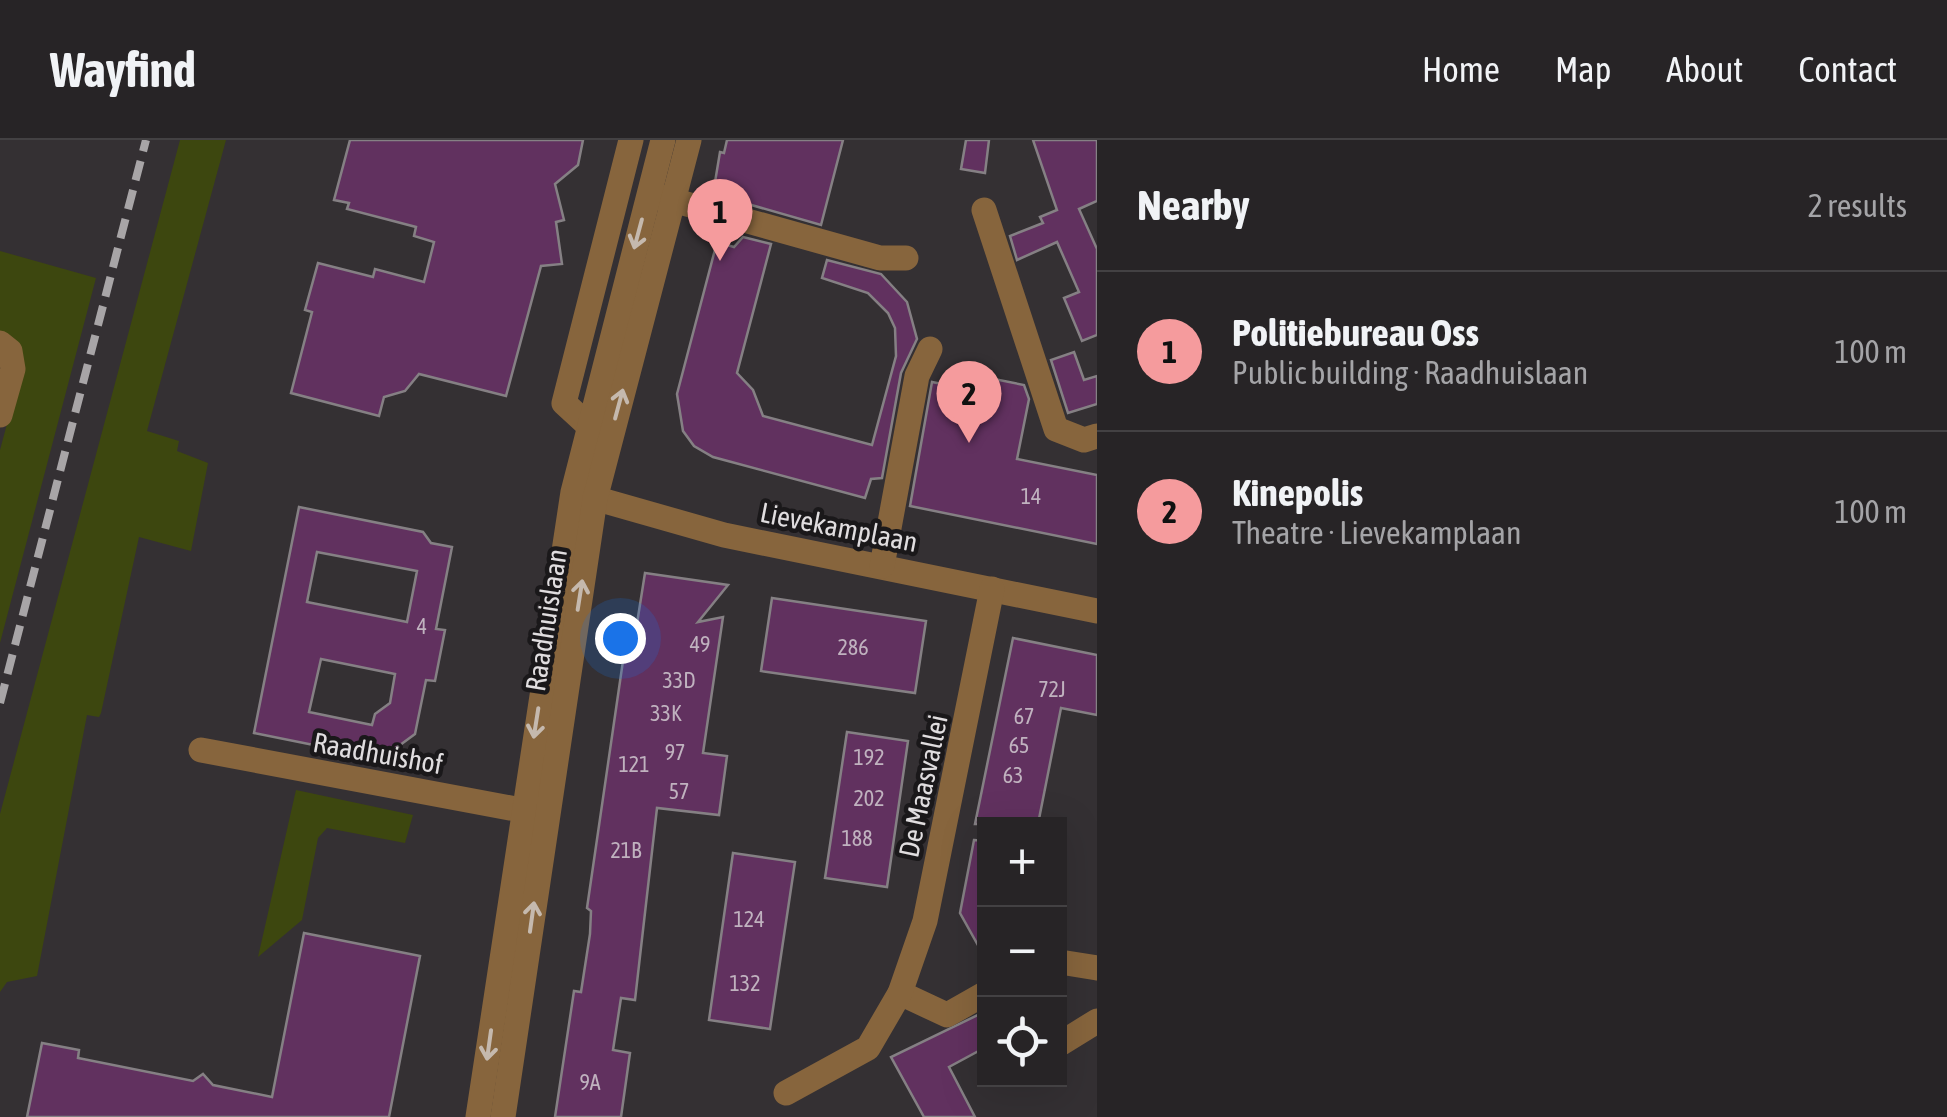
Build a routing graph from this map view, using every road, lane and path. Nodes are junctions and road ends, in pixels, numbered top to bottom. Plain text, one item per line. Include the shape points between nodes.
1 (632, 140) edge
2 (662, 140) edge
3 (689, 140) edge
4 (660, 197) junction
5 (984, 210) dead end
6 (906, 258) dead end
7 (0, 343) edge
8 (930, 349) dead end
9 (0, 415) edge
10 (589, 426) junction
11 (1097, 436) edge
12 (584, 495) junction
13 (882, 566) junction
14 (992, 588) junction
15 (1097, 611) edge
16 (200, 750) dead end
17 (534, 812) junction
18 (1067, 963) edge
19 (1097, 968) edge
20 (900, 993) junction
21 (979, 997) edge
22 (1097, 1021) edge
23 (1067, 1040) edge
24 (786, 1094) dead end
25 (478, 1117) edge
26 (502, 1117) edge

1 - 10 street via 564,403
2 - 4 street, Raadhuislaan
3 - 4 street, Raadhuislaan
4 - 6 street via 880,258
4 -> 10 street, Raadhuislaan
12 -> 4 street, Raadhuislaan
5 - 11 street via 1056,429 1084,440
7 - 9 street via 10,350 12,369
8 - 13 street via 916,376
10 - 12 street, Raadhuislaan
12 - 13 street, Lievekamplaan via 724,535
12 - 17 street, Raadhuislaan
13 - 14 street, Lievekamplaan
14 - 15 street, Lievekamplaan
14 - 20 street, De Maasvallei via 926,921
16 - 17 street, Raadhuishof
17 -> 25 street, Raadhuislaan
26 -> 17 street, Raadhuislaan
18 - 19 street
20 - 21 street via 947,1015
20 - 24 street, De Maasvallei via 868,1048
22 - 23 street

